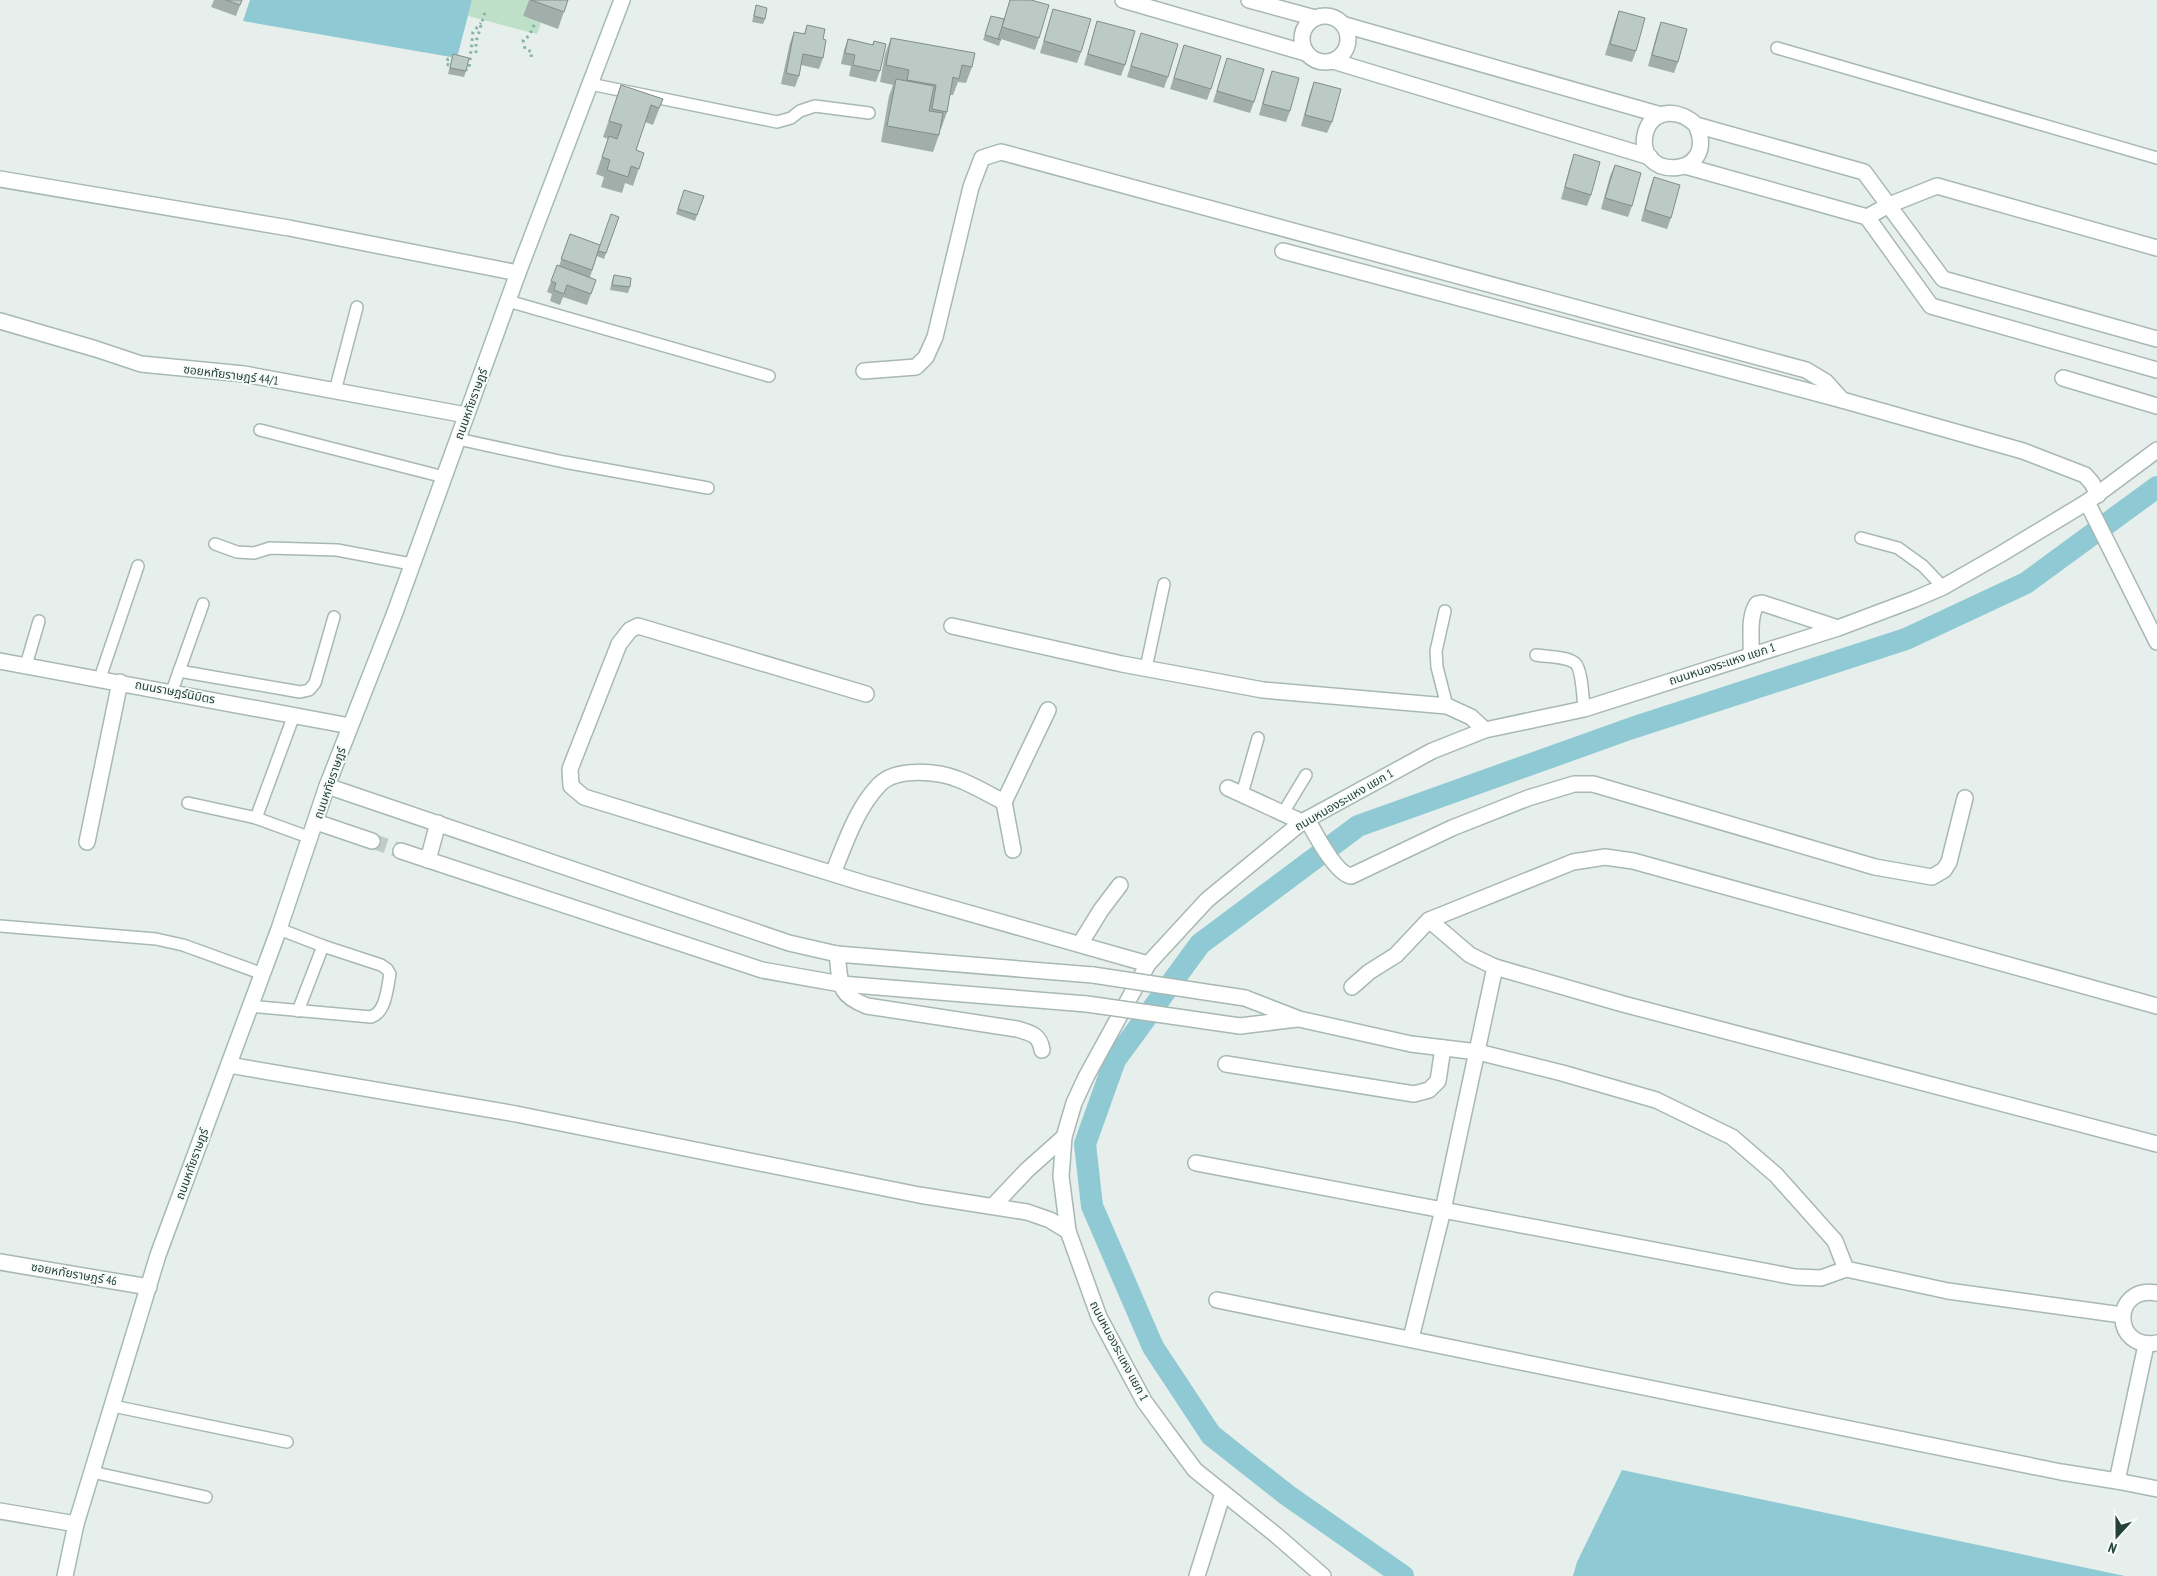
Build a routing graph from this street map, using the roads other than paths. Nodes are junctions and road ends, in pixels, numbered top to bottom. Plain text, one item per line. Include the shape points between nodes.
1 (622, 0) edge
2 (1123, 0) edge
3 (1249, 0) edge
4 (1315, 18) junction
5 (1345, 25) junction
6 (1777, 48) dead end
7 (1306, 53) junction
8 (1333, 61) junction
9 (590, 84) junction
10 (869, 113) dead end
11 (1661, 115) junction
12 (1696, 125) junction
13 (1650, 157) junction
14 (2157, 158) edge
15 (1685, 166) junction
16 (0, 179) edge
17 (1889, 205) junction
18 (1867, 217) junction
19 (2157, 248) edge
20 (1283, 251) dead end
21 (518, 274) junction
22 (508, 301) junction
23 (357, 307) dead end
24 (0, 321) edge
25 (2157, 339) edge
26 (2157, 370) edge
27 (864, 371) dead end
28 (769, 376) dead end
29 (2063, 378) dead end
30 (335, 391) junction
31 (1842, 400) junction
32 (2157, 406) edge
33 (466, 416) junction
34 (260, 430) dead end
35 (458, 438) junction
36 (2157, 450) edge
37 (444, 477) junction
38 (708, 488) dead end
39 (2092, 499) junction
40 (1861, 538) dead end
41 (215, 544) dead end
42 (411, 564) junction
43 (138, 566) dead end
44 (1164, 584) dead end
45 (1943, 587) junction
46 (203, 604) dead end
47 (1445, 611) dead end
48 (334, 617) dead end
49 (39, 621) dead end
50 (952, 626) dead end
51 (1838, 628) junction
52 (2157, 642) edge
53 (1751, 654) junction
54 (1536, 655) dead end
55 (0, 661) edge
56 (26, 665) junction
57 (1146, 668) junction
58 (179, 671) junction
59 (100, 678) junction
60 (120, 682) junction
61 (172, 691) junction
62 (866, 694) dead end
63 (1447, 706) junction
64 (1584, 709) junction
65 (1048, 710) dead end
66 (294, 715) junction
67 (350, 726) junction
68 (1485, 730) junction
69 (1258, 738) dead end
70 (1306, 775) dead end
71 (327, 786) junction
72 (1235, 791) joint
73 (1965, 798) dead end
74 (1004, 802) junction
75 (188, 803) dead end
76 (1283, 812) junction
77 (256, 818) junction
78 (1304, 820) junction
79 (316, 822) junction
80 (438, 823) junction
81 (311, 838) junction
82 (87, 842) dead end
83 (372, 842) tunnel mouth
84 (1013, 850) dead end
85 (401, 851) tunnel mouth
86 (428, 860) junction
87 (833, 873) junction
88 (1120, 885) dead end
89 (1428, 920) junction
90 (0, 926) edge
91 (279, 929) junction
92 (1080, 944) junction
93 (323, 946) junction
94 (837, 954) junction
95 (1148, 964) junction
96 (1494, 967) junction
97 (263, 974) junction
98 (841, 984) junction
99 (1352, 987) dead end
100 (250, 1006) junction
101 (2157, 1006) edge
102 (298, 1011) junction
103 (1298, 1019) junction
104 (1443, 1048) junction
105 (1042, 1050) dead end
106 (1478, 1052) junction
107 (1226, 1064) dead end
108 (228, 1065) junction
109 (1064, 1137) junction
110 (2157, 1144) edge
111 (1196, 1163) dead end
112 (993, 1206) junction
113 (1443, 1210) junction
114 (1068, 1231) junction
115 (0, 1262) edge
116 (1846, 1269) junction
117 (149, 1287) junction
118 (2157, 1292) edge
119 (1217, 1300) dead end
120 (2122, 1315) junction
121 (1411, 1338) junction
122 (2152, 1344) edge
123 (112, 1406) junction
124 (287, 1442) dead end
125 (92, 1472) junction
126 (2117, 1481) junction
127 (2157, 1489) edge
128 (1223, 1493) junction
129 (206, 1497) dead end
130 (1, 1509) edge
131 (76, 1524) junction
132 (65, 1576) edge
133 (1197, 1576) edge
134 (1323, 1576) edge

1 - 9 street, ถนนหทัยราษฎร์
2 - 7 street
3 - 4 street
4 - 5 street via 1328,16
4 - 7 street via 1309,21 1302,33
5 - 8 street via 1348,46 1345,53
5 - 11 street
6 - 14 lane
7 - 8 street via 1318,61
8 - 13 street
9 - 10 lane via 777,122 815,106
9 - 21 street, ถนนหทัยราษฎร์
11 - 12 street via 1670,112 1680,114
11 - 13 street via 1647,129 1645,148
12 - 15 street via 1701,143 1693,161
12 - 17 street via 1864,172
13 - 15 street via 1665,168
15 - 18 street
16 - 21 street via 289,228
17 - 18 street
17 - 19 street via 1937,186
17 - 25 street via 1943,279
18 - 26 street via 1931,306
20 - 31 street
21 - 22 street, ถนนหทัยราษฎร์
22 - 28 lane
22 - 33 street, ถนนหทัยราษฎร์
23 - 30 lane
24 - 30 street, ซอยหทัยราษฎร์ 44/1 via 141,364 244,374
27 - 31 street via 916,366 926,357 936,337 971,187 982,158 1000,152 1806,370 1826,382
29 - 32 street
30 - 33 street, ซอยหทัยราษฎร์ 44/1
31 - 39 street via 2023,451 2068,467 2085,475 2092,483
33 - 35 street, ถนนหทัยราษฎร์
34 - 37 lane
35 - 37 street, ถนนหทัยราษฎร์
35 - 38 lane via 564,462
36 - 39 street, ถนนหนองระแหง แยก 1
37 - 42 street, ถนนหทัยราษฎร์
39 - 45 street, ถนนหนองระแหง แยก 1
39 - 52 street via 2100,528
40 - 45 lane via 1898,548 1923,566
41 - 42 lane via 237,552 254,553 270,548 337,550
42 - 67 street, ถนนหทัยราษฎร์
43 - 59 lane
44 - 57 lane
45 - 51 street, ถนนหนองระแหง แยก 1
46 - 58 lane
47 - 63 lane via 1436,651
48 - 58 lane via 315,683 309,690 300,692
49 - 56 lane
50 - 57 street
51 - 53 street, ถนนหนองระแหง แยก 1
51 - 53 street via 1757,604 1752,623
53 - 64 street, ถนนหนองระแหง แยก 1
54 - 64 lane via 1575,663 1579,670
55 - 56 street, ถนนราษฎร์นิมิตร
56 - 59 street, ถนนราษฎร์นิมิตร
57 - 63 street via 1263,690
58 - 61 lane
59 - 60 street, ถนนราษฎร์นิมิตร
60 - 61 street, ถนนราษฎร์นิมิตร
60 - 82 street
61 - 66 street, ถนนราษฎร์นิมิตร
62 - 87 street via 638,626 618,644 570,769 571,786 584,797
63 - 68 street via 1471,717
64 - 68 street, ถนนหนองระแหง แยก 1
65 - 74 street
66 - 67 street, ถนนราษฎร์นิมิตร
66 - 77 lane
67 - 71 street, ถนนหทัยราษฎร์
68 - 78 street, ถนนหนองระแหง แยก 1 via 1432,751
69 - 72 lane
70 - 76 lane
71 - 79 street, ถนนหทัยราษฎร์
71 - 80 street
72 - 76 street
73 - 78 street via 1948,862 1944,870 1932,877 1875,867 1593,784 1528,798 1355,875 1346,875
74 - 84 street
74 - 87 street via 958,779 923,772 896,774 880,784 867,800 854,821
75 - 77 lane
76 - 78 street
77 - 81 lane
78 - 95 street, ถนนหนองระแหง แยก 1 via 1207,900
79 - 81 street, ถนนหทัยราษฎร์
79 - 83 street
80 - 86 street
80 - 94 street via 789,943
81 - 91 street, ถนนหทัยราษฎร์
85 - 86 street
86 - 98 street via 762,970
87 - 92 street
88 - 92 street
89 - 96 street via 1470,955
89 - 99 street via 1396,955
89 - 101 street via 1573,862 1605,857 1633,861
90 - 97 lane via 156,939
91 - 93 lane
91 - 97 street, ถนนหทัยราษฎร์
92 - 95 street
93 - 102 lane
93 - 102 lane via 387,969 390,974 382,1008 378,1015 371,1017
94 - 98 street
94 - 103 street, bridge via 1093,975 1245,998
95 - 109 street, ถนนหนองระแหง แยก 1 via 1086,1077
96 - 106 street
96 - 110 street
97 - 100 street, ถนนหทัยราษฎร์
98 - 103 street, bridge via 1087,1004 1240,1026
98 - 105 street via 844,994 867,1006 1017,1029 1038,1038
100 - 102 lane
100 - 108 street, ถนนหทัยราษฎร์
103 - 104 street
104 - 106 street
104 - 107 street via 1438,1081 1429,1090 1414,1094
106 - 113 street
106 - 116 street via 1656,1100 1732,1137 1776,1175 1835,1241
108 - 112 street via 516,1114 919,1195
108 - 117 street, ถนนหทัยราษฎร์
109 - 112 street
109 - 114 street, ถนนหนองระแหง แยก 1 via 1061,1176
111 - 113 street
112 - 114 street via 1027,1212
113 - 116 street via 1795,1277 1821,1278
113 - 121 street
114 - 128 street, ถนนหนองระแหง แยก 1 via 1099,1317 1144,1401 1195,1470
115 - 117 street, ซอยหทัยราษฎร์ 46
116 - 120 street via 1948,1291
117 - 123 street, ถนนหทัยราษฎร์
118 - 120 street via 2138,1294 2125,1306
119 - 121 street
120 - 122 street via 2127,1333 2133,1339
121 - 126 street
122 - 126 street
123 - 124 lane
123 - 125 street, ถนนหทัยราษฎร์
125 - 129 lane
125 - 131 street, ถนนหทัยราษฎร์
126 - 127 street
128 - 133 street
128 - 134 street, ถนนหนองระแหง แยก 1
130 - 131 street
131 - 132 street, ถนนหทัยราษฎร์

